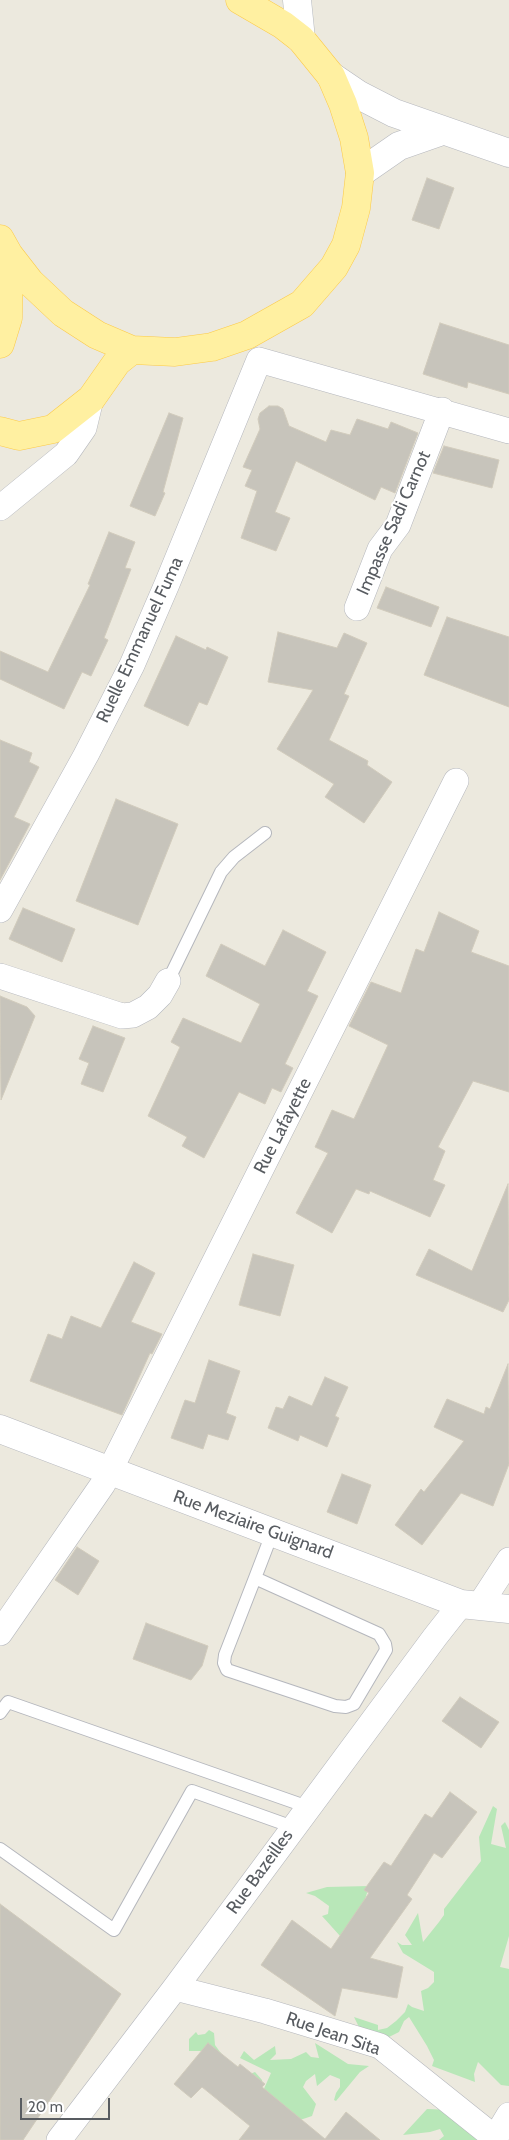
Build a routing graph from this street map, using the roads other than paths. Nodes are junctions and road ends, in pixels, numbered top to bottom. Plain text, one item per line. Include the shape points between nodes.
1 (240, 0) edge
2 (297, 0) edge
3 (301, 39) junction
4 (331, 76) junction
5 (442, 131) junction
6 (509, 153) edge
7 (360, 173) junction
8 (4, 247) edge
9 (247, 335) junction
10 (0, 344) edge
11 (132, 350) junction
12 (259, 360) junction
13 (91, 399) junction
14 (442, 410) junction
15 (0, 431) edge
16 (509, 431) edge
17 (0, 508) edge
18 (357, 608) dead end
19 (456, 781) dead end
20 (265, 833) dead end
21 (0, 910) edge
22 (0, 976) edge
23 (168, 981) joint
24 (0, 1429) edge
25 (110, 1470) junction
26 (273, 1531) junction
27 (509, 1560) edge
28 (255, 1578) junction
29 (470, 1605) junction
30 (509, 1609) edge
31 (0, 1633) edge
32 (0, 1714) edge
33 (308, 1807) junction
34 (293, 1827) junction
35 (0, 1849) edge
36 (175, 1988) junction
37 (509, 2115) edge
38 (494, 2139) edge
39 (59, 2140) edge

1 - 3 main road
2 - 3 street
3 - 4 main road
4 - 5 street via 394,113
4 - 7 main road via 354,138
5 - 6 street
5 - 7 street via 399,146
7 - 9 main road via 356,208 346,245 334,267 302,304
8 - 10 main road via 8,318
8 - 11 main road via 30,282 63,313 97,335
9 - 11 main road via 203,348 175,352
9 - 12 street
11 - 13 main road via 117,362
12 - 14 street
12 - 21 street, Ruelle Emmanuel Fuma via 132,664 86,756
13 - 15 main road via 54,429 19,436
13 - 17 street via 84,428 66,454
14 - 16 street
14 - 18 street, Impasse Sadi Carnot via 398,525 380,549
19 - 25 street, Rue Lafayette
20 - 23 lane via 221,872
22 - 23 street via 122,1016 133,1015 148,1007
24 - 25 street, Rue Meziaire Guignard
25 - 26 street, Rue Meziaire Guignard
25 - 31 street, Rue Lafayette
26 - 28 lane
26 - 29 street, Rue Meziaire Guignard
27 - 29 street, Rue Bazeilles
28 - 28 lane via 226,1655 224,1663 227,1670 335,1706 354,1704 386,1650 379,1634
29 - 30 street, Rue Meziaire Guignard
29 - 33 street, Rue Bazeilles via 434,1637
32 - 33 lane via 8,1702
33 - 34 street, Rue Bazeilles
34 - 35 lane via 192,1791 114,1930
34 - 36 street, Rue Bazeilles
36 - 38 street, Rue Jean Sita via 380,2046
36 - 39 street, Rue Bazeilles
37 - 38 street, Rue Jean Sita

